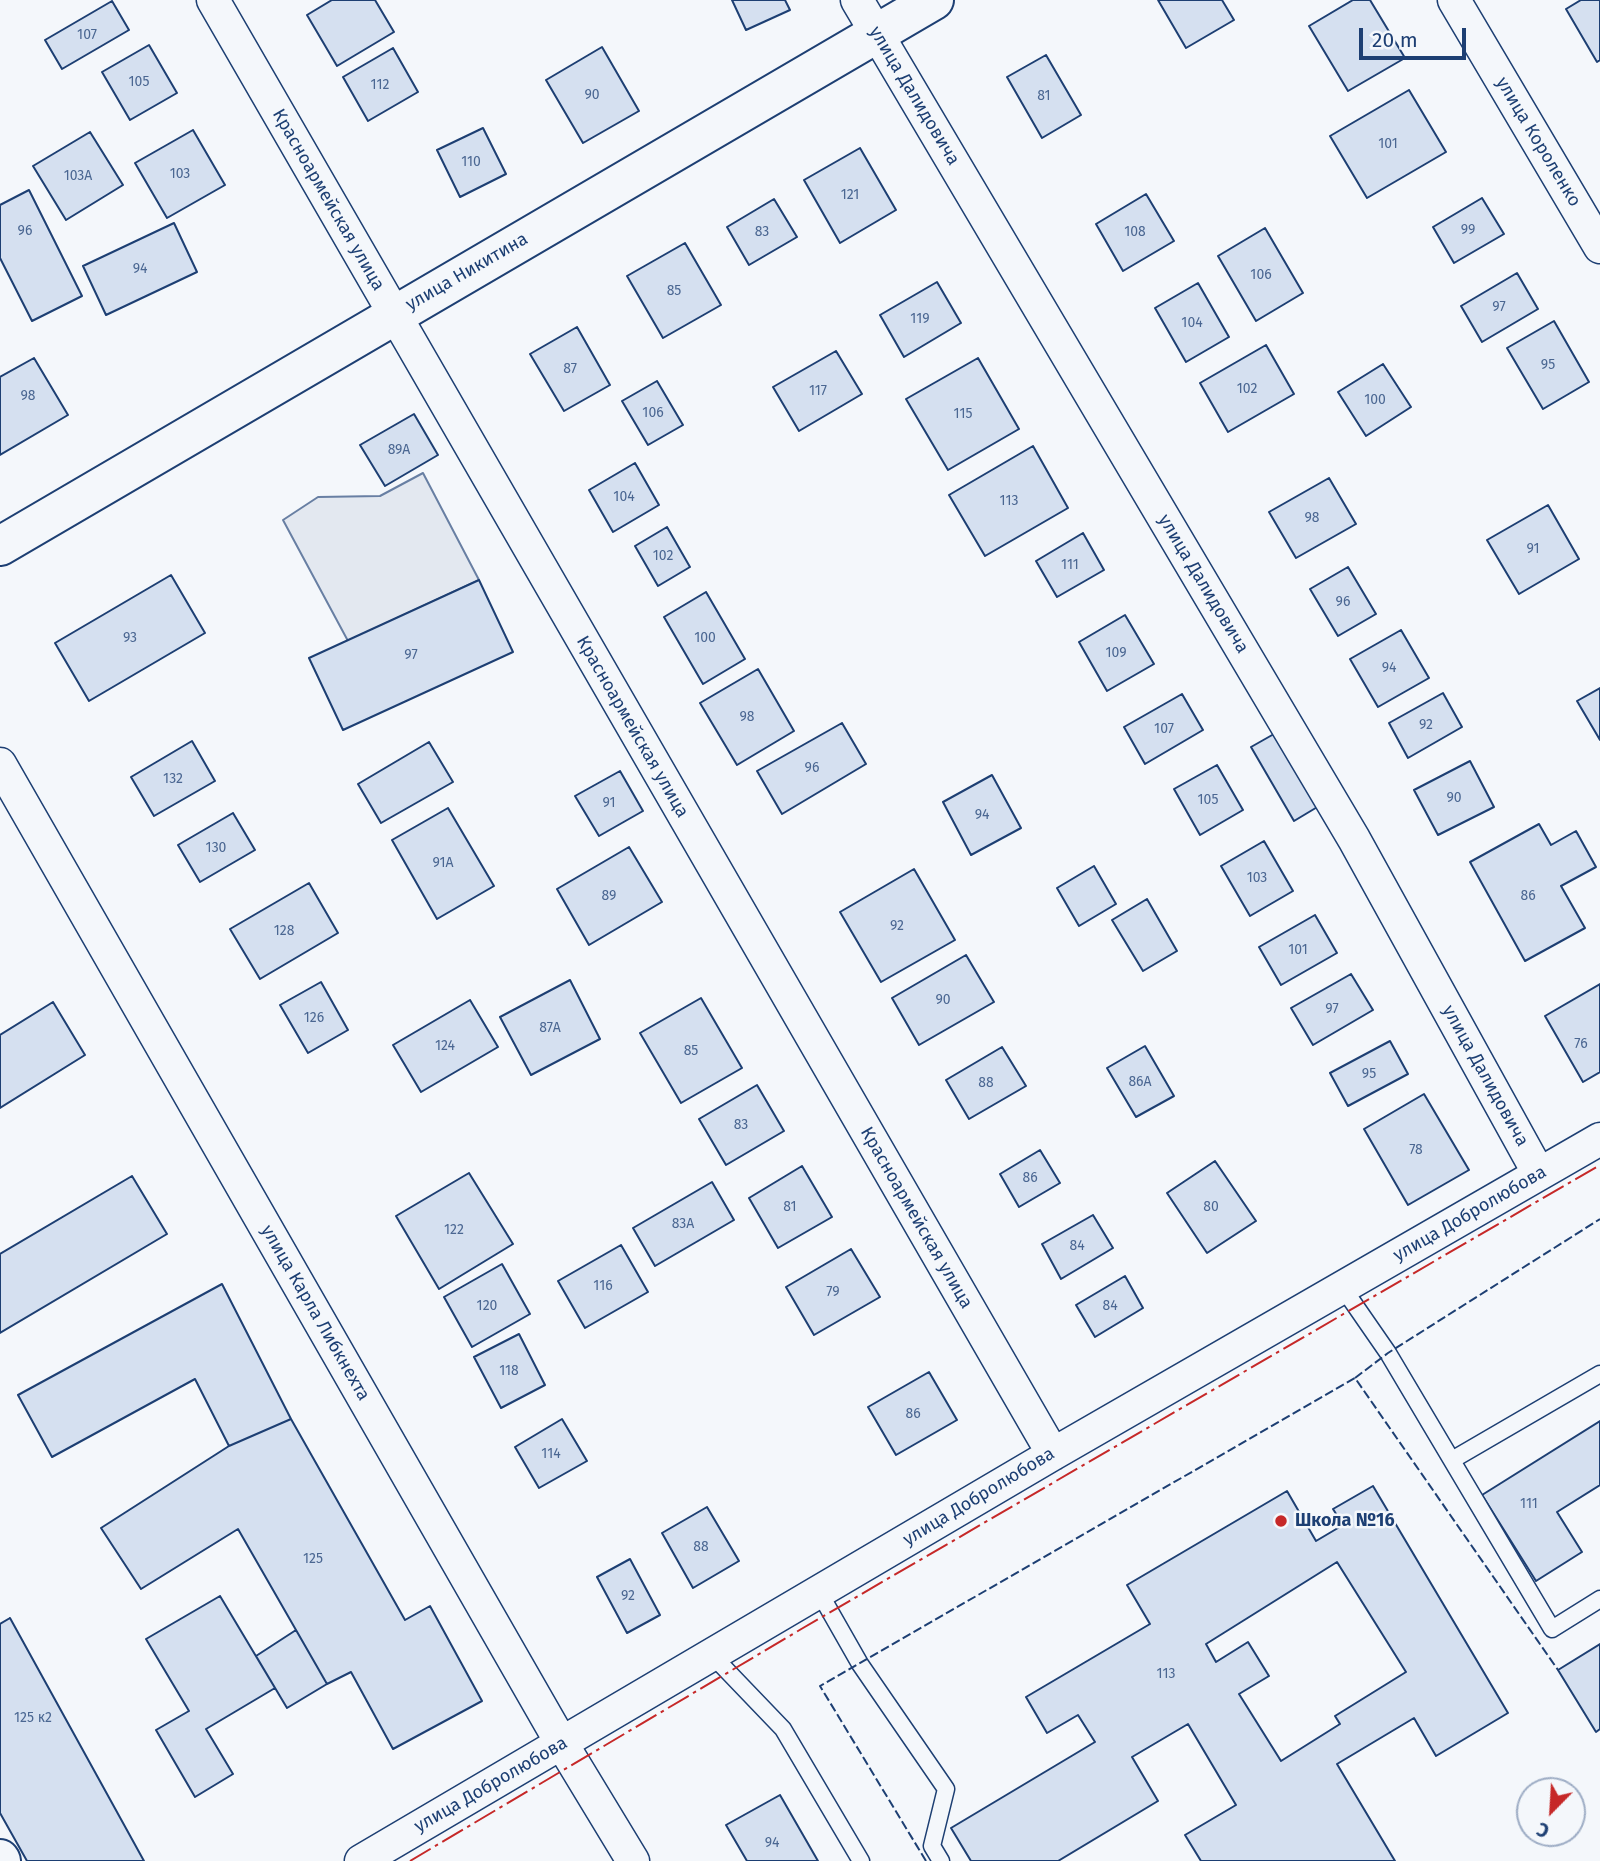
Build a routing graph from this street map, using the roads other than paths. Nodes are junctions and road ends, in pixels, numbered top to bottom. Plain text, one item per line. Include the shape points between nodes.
1 (213, 0) edge
2 (857, 0) edge
3 (934, 0) edge
4 (1454, 0) edge
5 (877, 32) junction
6 (1600, 247) edge
7 (394, 315) junction
8 (0, 546) edge
9 (0, 764) edge
10 (1600, 1139) edge
11 (1539, 1174) junction
12 (1343, 1288) junction
13 (1600, 1374) edge
14 (1053, 1454) junction
15 (1452, 1461) junction
16 (819, 1592) junction
17 (1600, 1599) edge
18 (712, 1655) junction
19 (562, 1744) junction
20 (361, 1861) edge
21 (633, 1861) edge
22 (861, 1861) edge
23 (941, 1861) edge

1 - 7 street, Красноармейская улица
2 - 5 street, улица Далидовича
3 - 5 main road, улица Никитина
4 - 6 street, улица Короленко
5 - 7 main road, улица Никитина
5 - 11 street, улица Далидовича via 1354,839
7 - 8 main road, улица Никитина
7 - 14 street, Красноармейская улица
9 - 19 street, улица Карла Либкнехта
10 - 11 street, улица Добролюбова
11 - 12 street, улица Добролюбова
12 - 14 street, улица Добролюбова
12 - 15 lane
13 - 15 lane
14 - 16 street, улица Добролюбова
15 - 17 lane via 1552,1629
16 - 18 street, улица Добролюбова
16 - 23 lane via 860,1664 946,1788 932,1846
18 - 19 street, улица Добролюбова
18 - 22 lane via 783,1729
19 - 20 street, улица Добролюбова
19 - 21 street, улица Карла Либкнехта

